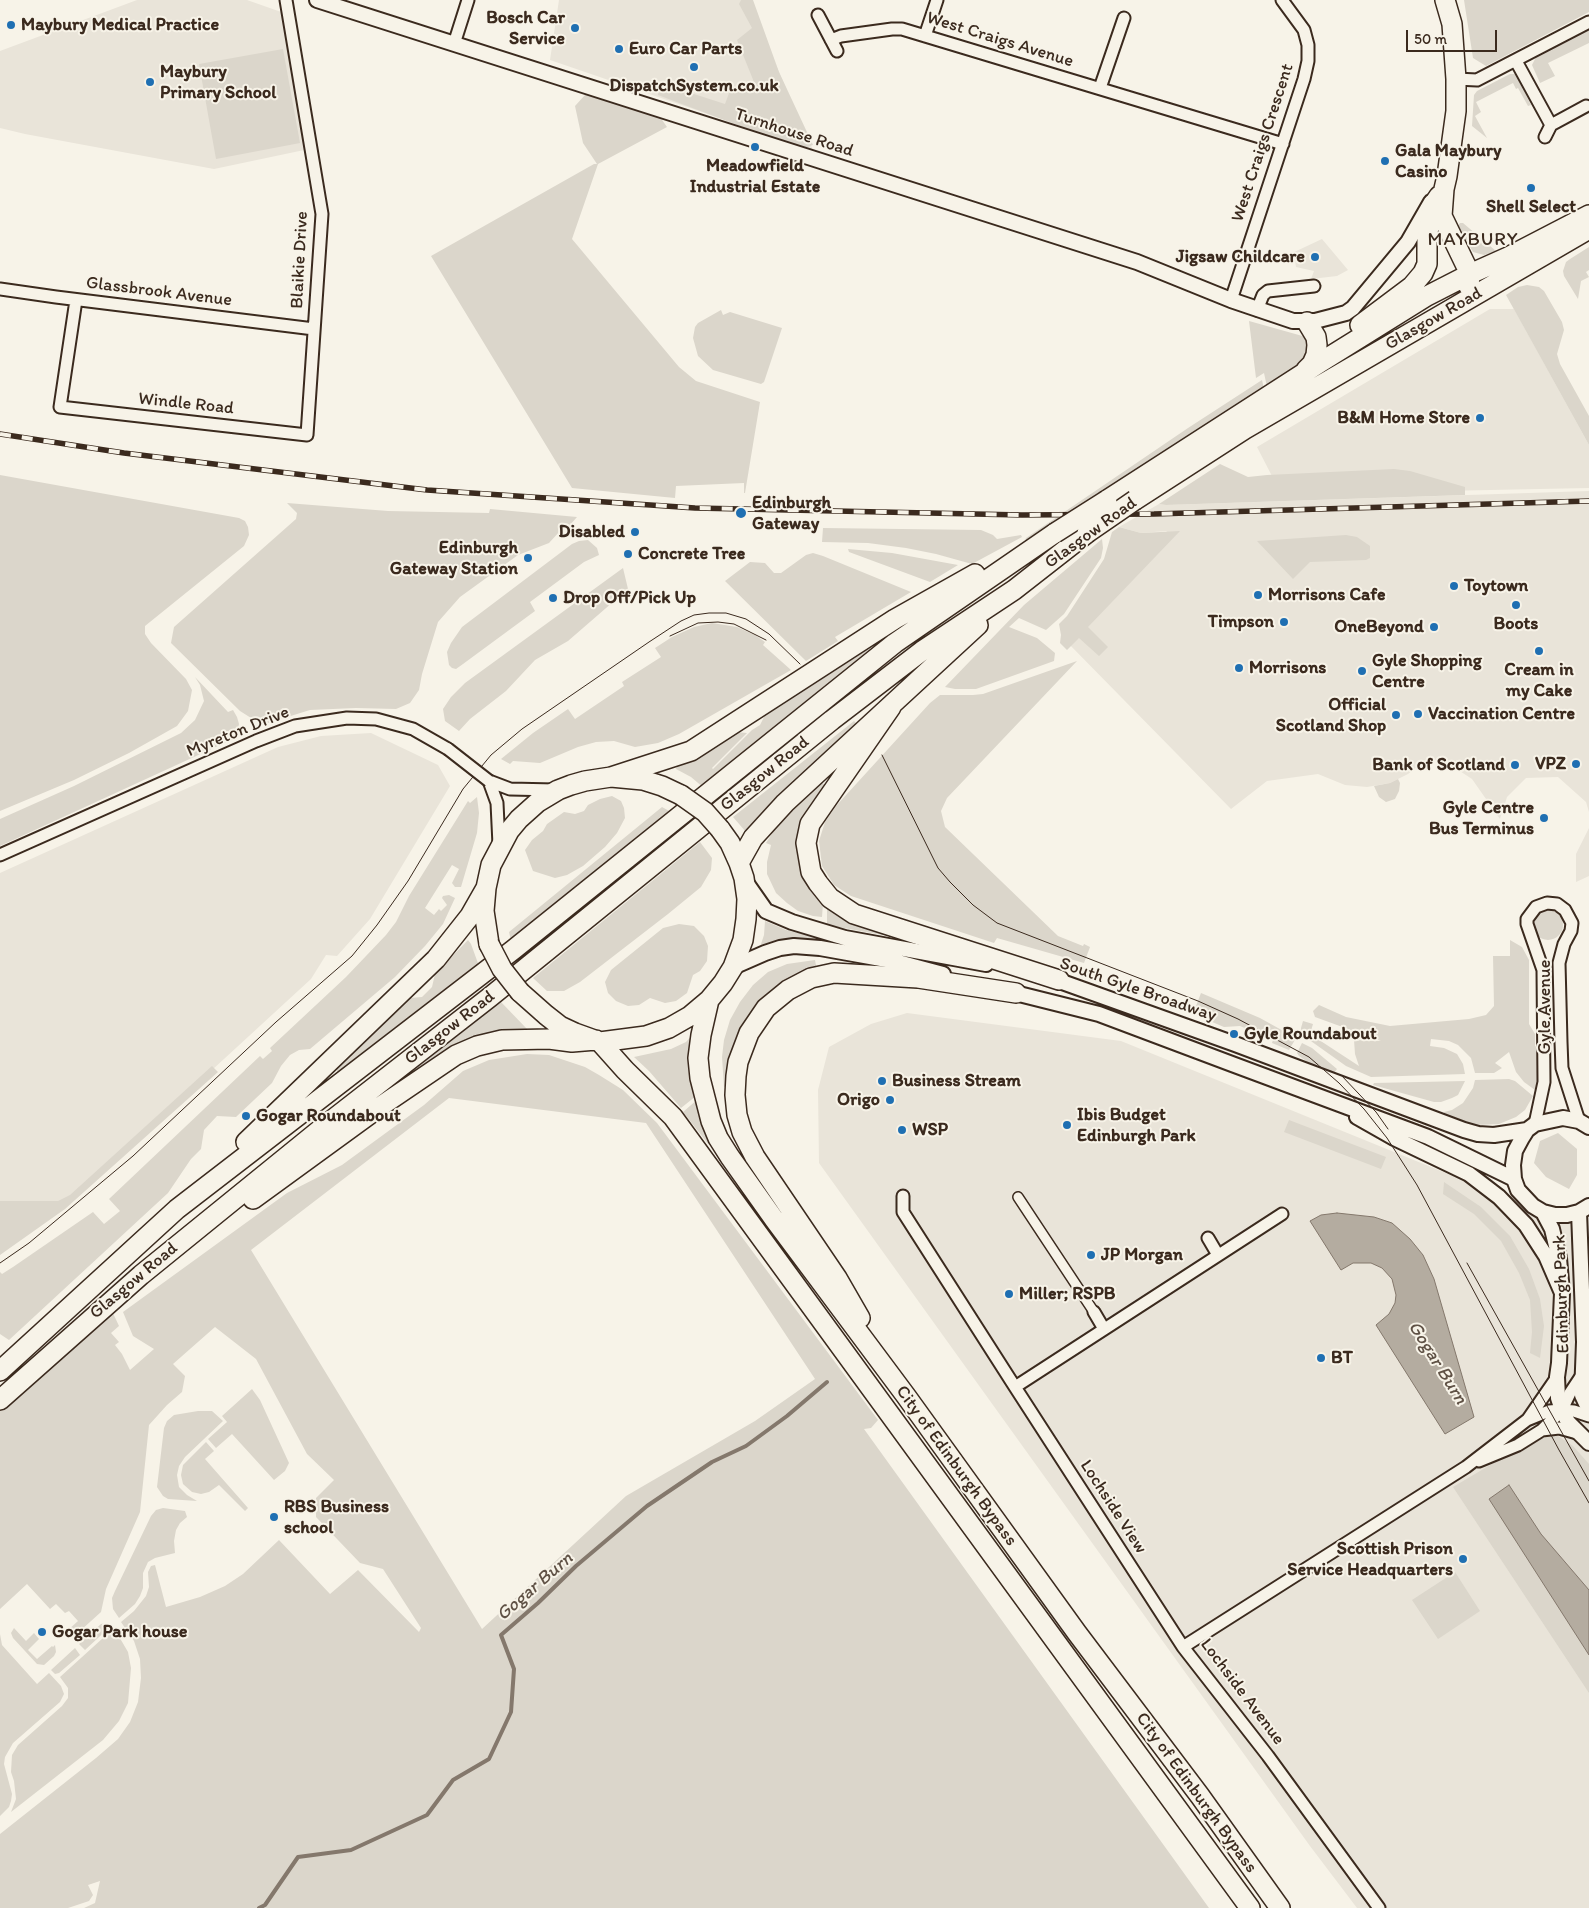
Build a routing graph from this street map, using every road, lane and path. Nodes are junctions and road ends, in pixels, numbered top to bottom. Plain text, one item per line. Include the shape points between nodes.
1 (286, 0) edge
2 (317, 0) edge
3 (468, 0) edge
4 (937, 0) edge
5 (1282, 0) edge
6 (1445, 0) edge
7 (818, 15) dead end
8 (1124, 18) dead end
9 (1589, 22) edge
10 (925, 36) junction
11 (831, 40) junction
12 (454, 44) junction
13 (837, 51) dead end
14 (1516, 61) junction
15 (1456, 79) junction
16 (1100, 88) junction
17 (1586, 106) dead end
18 (1551, 125) junction
19 (1545, 137) dead end
20 (1283, 144) junction
21 (1444, 189) junction
22 (1589, 215) edge
23 (1589, 229) edge
24 (1451, 233) junction
25 (1408, 242) junction
26 (1427, 246) junction
27 (1314, 286) dead end
28 (1464, 287) junction
29 (0, 289) edge
30 (76, 300) junction
31 (1231, 300) junction
32 (1257, 310) junction
33 (1307, 322) junction
34 (314, 329) junction
35 (1333, 355) junction
36 (1302, 374) junction
37 (307, 435) joint
38 (1047, 538) junction
39 (1014, 590) junction
40 (891, 707) junction
41 (611, 777) junction
42 (488, 781) junction
43 (558, 790) junction
44 (500, 847) junction
45 (0, 855) edge
46 (741, 871) junction
47 (486, 888) junction
48 (733, 967) junction
49 (1059, 980) junction
50 (1016, 993) junction
51 (709, 1000) junction
52 (598, 1041) junction
53 (1327, 1100) junction
54 (1584, 1124) edge
55 (1531, 1127) junction
56 (1514, 1179) junction
57 (903, 1196) dead end
58 (1018, 1197) dead end
59 (176, 1209) junction
60 (1584, 1209) edge
61 (1543, 1212) junction
62 (1282, 1214) dead end
63 (1208, 1238) dead end
64 (1218, 1254) junction
65 (1562, 1293) junction
66 (1094, 1312) joint
67 (1104, 1329) junction
68 (62, 1343) junction
69 (0, 1371) edge
70 (1582, 1375) junction
71 (1557, 1377) junction
72 (1015, 1387) junction
73 (906, 1396) junction
74 (0, 1400) edge
75 (1562, 1410) junction
76 (1589, 1410) edge
77 (1589, 1416) edge
78 (1527, 1420) junction
79 (1542, 1430) junction
80 (1577, 1433) junction
81 (1589, 1443) edge
82 (1466, 1467) junction
83 (1183, 1647) junction
84 (1249, 1908) edge
85 (1280, 1908) edge
86 (1379, 1908) edge

1 - 34 street, Blaikie Drive via 322,214
2 - 12 street, Turnhouse Road
3 - 12 street
4 - 10 street
5 - 20 street, West Craigs Crescent via 1304,30 1308,45 1304,79
6 - 15 main road via 1452,24
7 - 11 street
8 - 16 street
9 - 14 street
10 - 11 street, West Craigs Avenue via 892,29
10 - 16 street, West Craigs Avenue
11 - 13 street
12 - 31 street, Turnhouse Road via 1137,262
14 - 15 street via 1476,80
14 - 18 street
15 - 21 main road via 1453,136
16 - 20 street, West Craigs Avenue
17 - 18 street
18 - 19 street
20 - 31 street, West Craigs Crescent
21 - 24 main road via 1442,216
21 - 25 street, Turnhouse Road via 1428,204
21 - 26 main road via 1433,206
22 - 28 main road, Glasgow Road via 1508,257
23 - 28 main road, Glasgow Road via 1489,287
24 - 26 street
24 - 28 main road
25 - 26 street
25 - 33 street, Turnhouse Road via 1353,308
26 - 28 main road via 1444,275
26 - 35 main road via 1427,264 1412,286 1342,339
27 - 32 street via 1268,291 1262,295
28 - 35 main road, Glasgow Road via 1427,296
28 - 39 main road, Glasgow Road, bridge via 1135,500
29 - 30 street, Glassbrook Avenue
30 - 34 street, Glassbrook Avenue
30 - 37 street, Windle Road via 60,407
31 - 32 street, Turnhouse Road
32 - 33 street, Turnhouse Road
33 - 36 main road via 1316,337 1316,355
34 - 37 street, Blaikie Drive
35 - 36 main road, Glasgow Road
36 - 38 main road, Glasgow Road, bridge
38 - 41 main road via 895,620 691,751
38 - 59 main road, Glasgow Road via 895,643 513,950
39 - 40 main road
39 - 68 main road, Glasgow Road via 922,651 832,720 140,1274
40 - 46 main road via 786,803 753,838
40 - 49 main road via 810,824 806,843 811,872 818,884 830,898 854,914
41 - 43 main road
41 - 46 main road, bridge via 643,780 662,786 705,812 730,843
42 - 43 street, Myreton Drive via 510,789
42 - 44 street via 496,803
42 - 45 street, Myreton Drive, bridge via 448,749 413,729 376,719 347,718 295,726 256,741
43 - 44 main road via 519,819
44 - 47 main road via 491,865
46 - 48 main road via 747,899 746,919 743,940
46 - 49 street, South Gyle Broadway via 766,911 807,927 845,938
47 - 52 main road, bridge via 484,911 489,944 502,969 520,992 560,1026
47 - 59 main road via 470,916 436,959
48 - 50 street, South Gyle Broadway via 780,948 820,948 898,962
48 - 51 main road
49 - 55 street, South Gyle Broadway via 1464,1130 1494,1135
50 - 53 street, South Gyle Broadway via 1099,1014
50 - 73 main road via 918,978 821,975 788,990 766,1008 749,1033 738,1062 737,1115 748,1145 837,1278
51 - 52 main road via 669,1028 646,1036
51 - 73 main road, City of Edinburgh Bypass via 698,1058 705,1101 718,1138
52 - 68 main road via 502,1040 456,1055 226,1219
52 - 84 main road, City of Edinburgh Bypass via 673,1117
53 - 56 street, South Gyle Broadway via 1428,1137
53 - 65 street via 1394,1138 1469,1174 1499,1197 1526,1225 1546,1256
54 - 55 street, South Gyle Broadway via 1563,1118
54 - 55 street, Gyle Avenue via 1562,1068 1559,963 1572,923 1565,910 1557,904 1547,903 1536,907 1527,918 1543,970 1544,1082
55 - 56 street via 1515,1151
56 - 61 street via 1525,1199
57 - 72 street, Lochside View via 903,1212
58 - 66 street
59 - 69 main road, Glasgow Road
60 - 61 street via 1567,1215
60 - 70 street, Edinburgh Park
61 - 65 street, Edinburgh Park via 1552,1228
62 - 64 street
63 - 64 street
64 - 67 street
65 - 71 street, Edinburgh Park
66 - 67 street
67 - 72 street
68 - 74 main road, Glasgow Road
70 - 75 street, Lochside Avenue
70 - 76 street, Edinburgh Park via 1582,1395
71 - 75 street
71 - 78 street, Edinburgh Park
72 - 83 street, Lochside View
73 - 85 main road, City of Edinburgh Bypass
75 - 77 street, Lochside Avenue
75 - 78 street, Lochside Avenue
75 - 79 street, Lochside Avenue
75 - 80 street
78 - 82 street, Lochside Avenue
79 - 80 street via 1559,1428
79 - 82 street, Lochside Avenue via 1518,1445
80 - 81 street
82 - 83 street, Lochside Avenue
83 - 86 street, Lochside Avenue via 1274,1763

